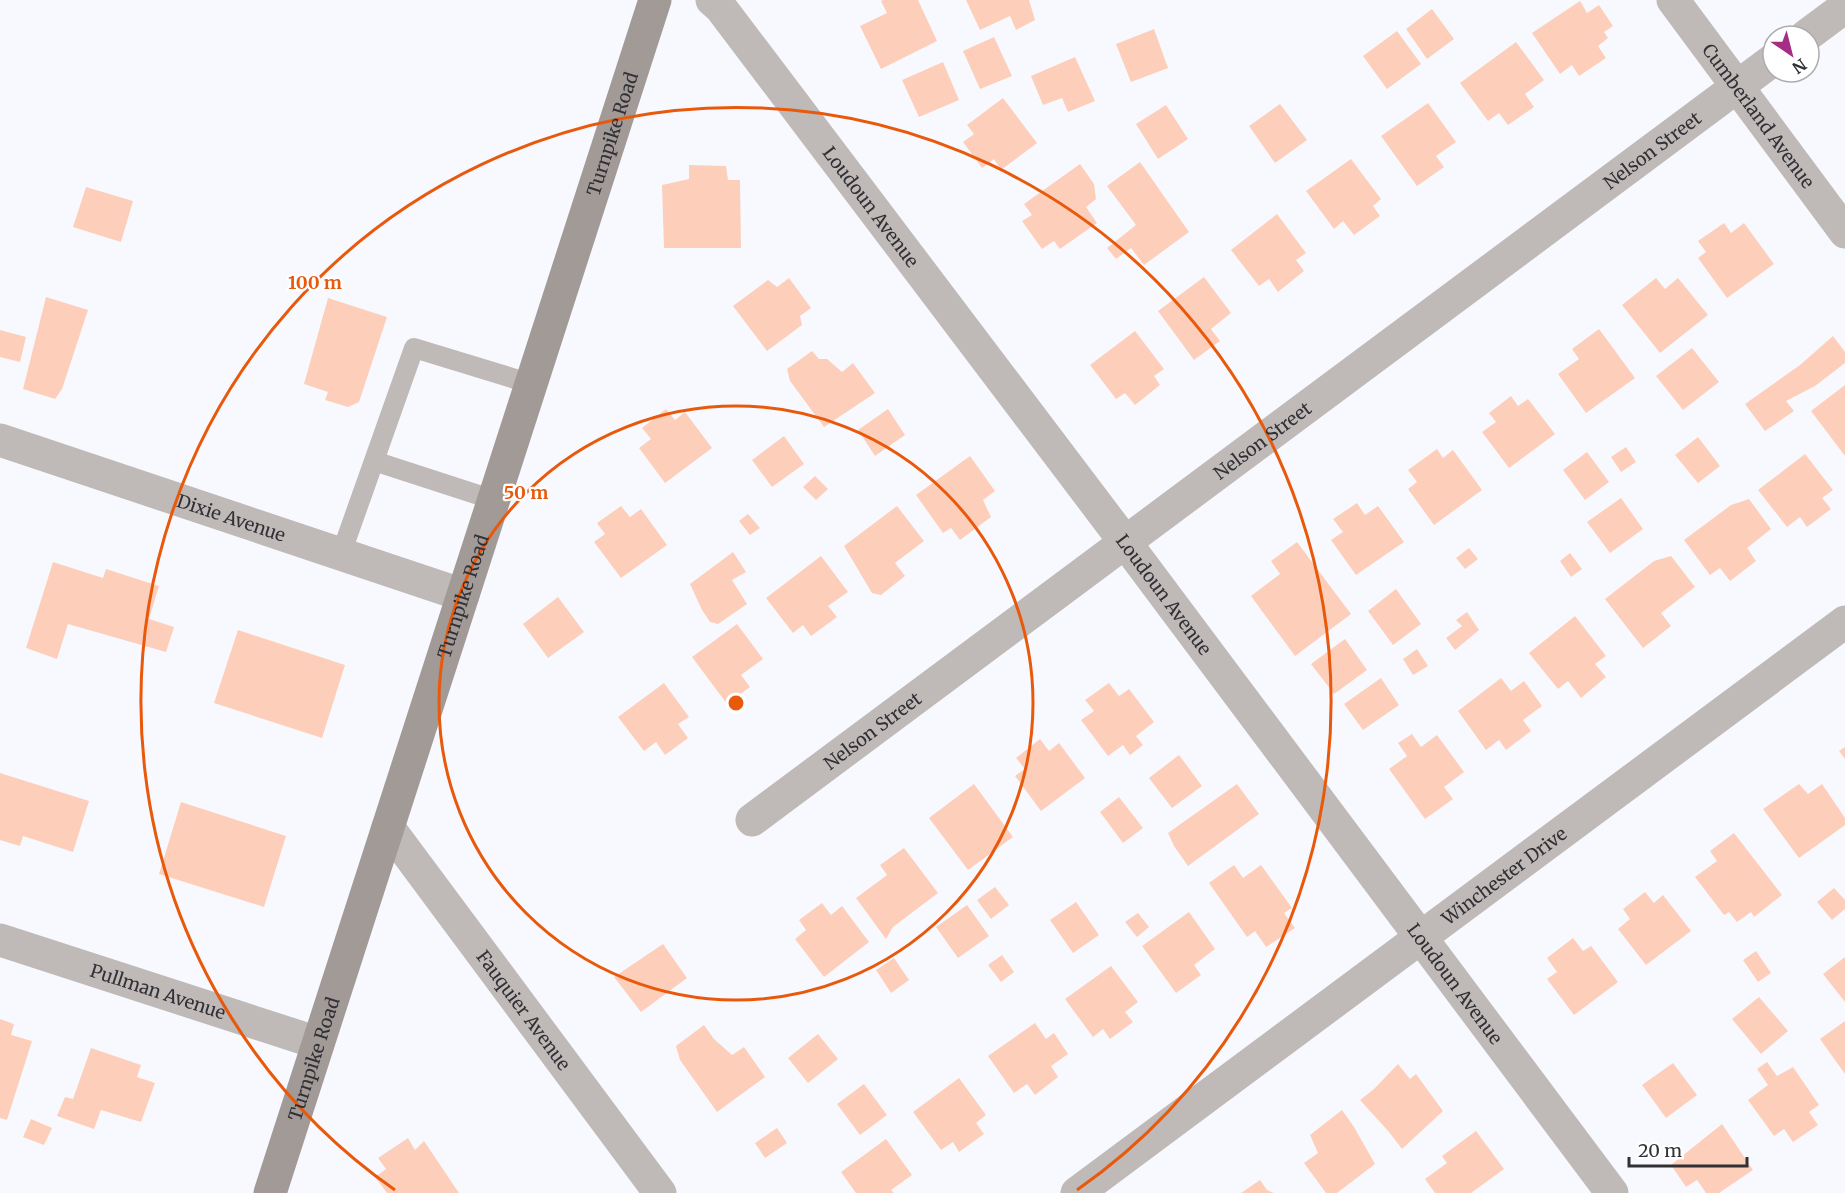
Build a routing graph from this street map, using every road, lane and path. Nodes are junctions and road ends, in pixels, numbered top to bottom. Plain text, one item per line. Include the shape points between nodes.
1 (655, 0) edge
2 (712, 0) edge
3 (1673, 0) edge
4 (1845, 7) edge
5 (1821, 25) edge
6 (1761, 69) edge
7 (1737, 87) junction
8 (1845, 232) edge
9 (532, 384) junction
10 (0, 440) edge
11 (374, 461) junction
12 (494, 500) junction
13 (1125, 542) junction
14 (341, 554) junction
15 (463, 595) junction
16 (1845, 622) edge
17 (752, 820) dead end
18 (388, 827) junction
19 (1420, 938) junction
20 (0, 940) edge
21 (318, 1044) junction
22 (270, 1193) edge
23 (660, 1193) edge
24 (1077, 1193) edge
25 (1612, 1193) edge

1 - 9 main road, Turnpike Road
2 - 13 street, Loudoun Avenue via 722,8
3 - 7 street, Cumberland Avenue
4 - 5 street
6 - 7 street, Nelson Street
7 - 8 street, Cumberland Avenue
7 - 13 street, Nelson Street
9 - 11 lane via 414,348
9 - 12 main road, Turnpike Road
10 - 14 street, Dixie Avenue
11 - 12 lane
11 - 14 lane
12 - 15 main road, Turnpike Road
13 - 17 street, Nelson Street
13 - 19 street, Loudoun Avenue
14 - 15 street, Dixie Avenue
15 - 18 main road, Turnpike Road
16 - 19 street, Winchester Drive
18 - 21 main road, Turnpike Road
18 - 23 street, Fauquier Avenue
19 - 24 street, Winchester Drive
19 - 25 street, Loudoun Avenue
20 - 21 street, Pullman Avenue
21 - 22 main road, Turnpike Road

